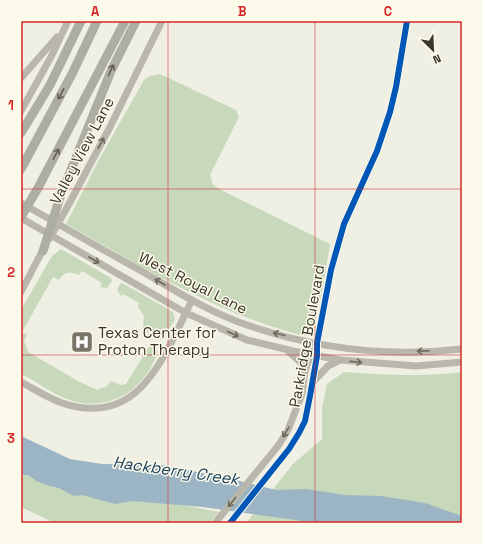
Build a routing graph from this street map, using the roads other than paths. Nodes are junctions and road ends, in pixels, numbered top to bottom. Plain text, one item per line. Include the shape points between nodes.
1 (68, 21) edge
2 (81, 21) edge
3 (97, 21) edge
4 (125, 21) edge
5 (136, 21) edge
6 (162, 21) edge
7 (407, 21) edge
8 (63, 31) junction
9 (21, 78) edge
10 (21, 111) edge
11 (21, 133) edge
12 (21, 169) edge
13 (21, 203) edge
14 (21, 217) edge
15 (40, 255) junction
16 (21, 292) edge
17 (192, 300) junction
18 (186, 313) junction
19 (317, 343) junction
20 (283, 349) junction
21 (462, 349) edge
22 (309, 354) junction
23 (317, 356) junction
24 (340, 360) junction
25 (462, 362) edge
26 (305, 371) junction
27 (21, 382) edge
28 (312, 385) junction
29 (215, 523) edge
30 (230, 523) edge

1 - 8 main road
2 - 11 highway via 50,85
3 -> 12 highway
14 -> 4 highway, bridge
15 -> 5 highway, bridge via 60,197 111,71
15 -> 6 main road, Valley View Lane, bridge via 110,127
7 - 19 main road, Parkridge Boulevard via 390,112 377,151 344,224 331,270
8 - 9 main road
8 - 10 main road
17 -> 13 main road, West Royal Lane
14 -> 18 main road, West Royal Lane
15 - 16 main road, Valley View Lane
17 - 18 main road
19 -> 17 main road, West Royal Lane via 249,326
18 -> 20 main road, West Royal Lane via 247,340
18 - 27 main road via 151,378 123,402 93,409 75,407 60,403
21 -> 19 main road, West Royal Lane via 391,352
19 - 22 main road, Parkridge Boulevard
19 - 23 main road, Parkridge Boulevard
20 - 22 main road, West Royal Lane
20 - 26 main road via 292,354
22 - 23 main road, West Royal Lane
22 - 26 main road, Parkridge Boulevard
23 - 24 main road, West Royal Lane
23 - 28 main road, Parkridge Boulevard
24 -> 25 main road, West Royal Lane via 416,366
24 - 28 main road via 319,374
26 -> 29 main road, Parkridge Boulevard via 302,394 288,430
28 - 30 main road, Parkridge Boulevard via 305,421 289,449

